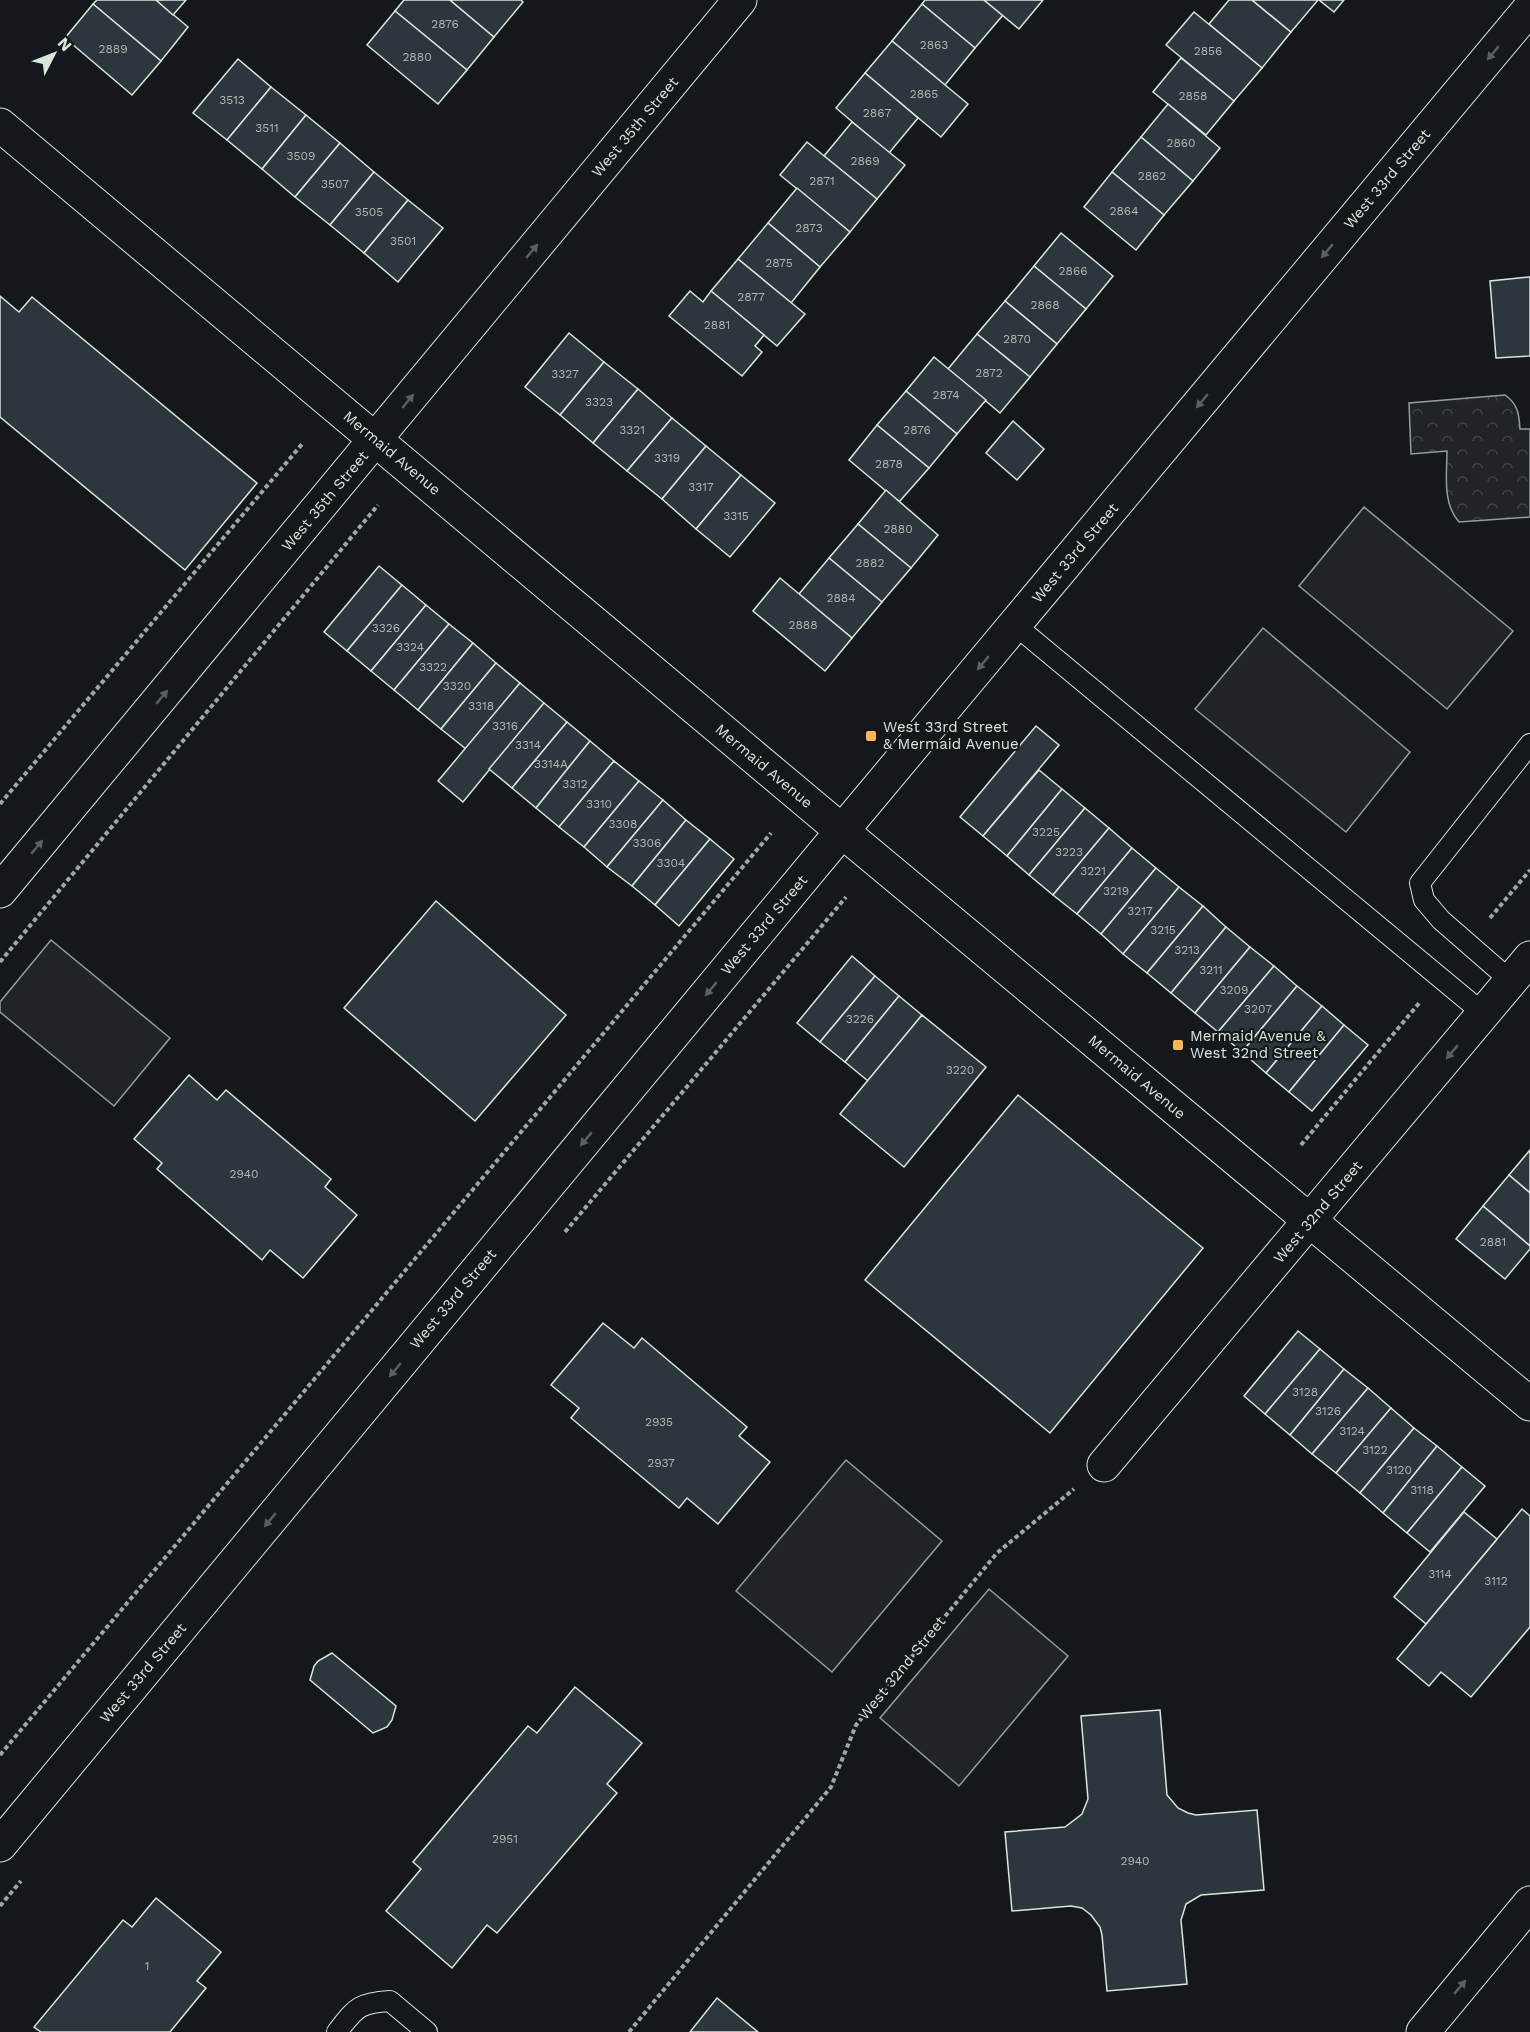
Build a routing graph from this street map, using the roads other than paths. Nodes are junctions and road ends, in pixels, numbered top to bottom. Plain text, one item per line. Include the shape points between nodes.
1 (740, 0) edge
2 (1530, 8) edge
3 (0, 125) edge
4 (376, 440) junction
5 (1015, 624) junction
6 (1530, 744) edge
7 (842, 831) junction
8 (0, 891) edge
9 (1520, 970) edge
10 (1484, 1014) junction
11 (1311, 1221) junction
12 (1530, 1404) edge
13 (1104, 1465) dead end
14 (0, 1845) edge
15 (1530, 1903) edge
16 (337, 2032) edge
17 (427, 2032) edge
18 (1423, 2032) edge

4 -> 1 street, West 35th Street
2 -> 5 street, West 33rd Street
3 - 4 street, Mermaid Avenue
4 - 7 street, Mermaid Avenue
8 -> 4 street, West 35th Street
5 -> 7 street, West 33rd Street
5 - 10 lane
6 - 9 lane via 1420,883 1424,900 1468,944
7 - 11 street, Mermaid Avenue
7 -> 14 street, West 33rd Street
9 - 10 street, West 32nd Street
10 -> 11 street, West 32nd Street
11 - 12 street, Mermaid Avenue
11 - 13 street, West 32nd Street
18 -> 15 street
16 - 17 lane via 356,2008 369,2002 390,2001

